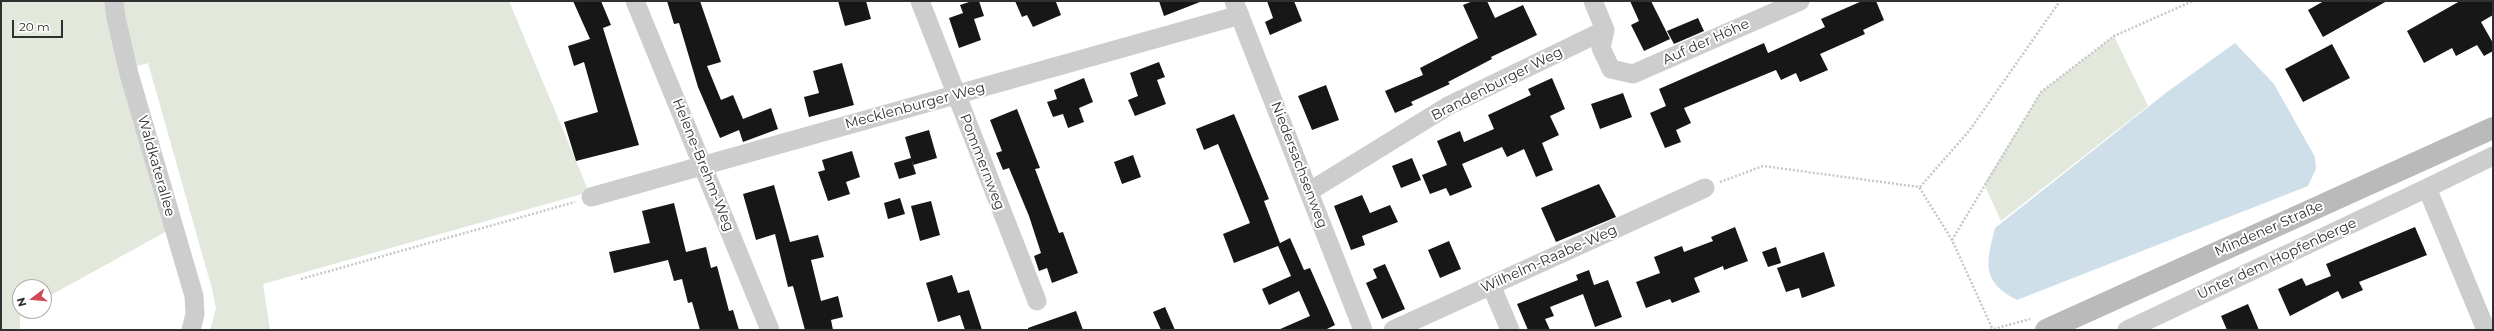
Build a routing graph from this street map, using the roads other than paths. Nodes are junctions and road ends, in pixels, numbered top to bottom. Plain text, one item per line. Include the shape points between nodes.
1 (114, 1) edge
2 (635, 1) edge
3 (920, 1) edge
4 (1592, 1) edge
5 (1800, 1) edge
6 (1237, 8) edge
7 (1605, 30) junction
8 (956, 95) junction
9 (2493, 128) edge
10 (2493, 156) edge
11 (704, 164) junction
12 (1705, 188) road end
13 (2427, 188) junction
14 (1310, 192) junction
15 (591, 197) road end
16 (1490, 285) junction
17 (1037, 301) dead end
18 (191, 330) edge
19 (770, 330) edge
20 (1363, 330) edge
21 (1393, 330) edge
22 (1510, 330) edge
23 (2046, 330) edge
24 (2127, 330) edge
25 (2486, 330) edge

1 - 18 street, Waldkaterallee via 129,74 194,296 195,314
2 - 11 street, Helene-Brehm-Weg
3 - 8 street, Pommernweg
4 - 7 street
5 - 7 street, Auf der Höhe via 1633,74 1611,69 1601,48
6 - 8 street, Mecklenburger Weg
6 - 14 street, Niedersachsenweg
7 - 14 street, Brandenburger Weg via 1448,106
8 - 11 street, Mecklenburger Weg
8 - 17 street, Pommernweg
9 - 23 main road, Mindener Straße
10 - 13 street, Unter dem Hopfenberge
11 - 15 street, Mecklenburger Weg
11 - 19 street, Helene-Brehm-Weg
12 - 16 street, Wilhelm-Raabe-Weg
13 - 24 street, Unter dem Hopfenberge
13 - 25 street
14 - 20 street, Niedersachsenweg
16 - 21 street, Wilhelm-Raabe-Weg
16 - 22 street

